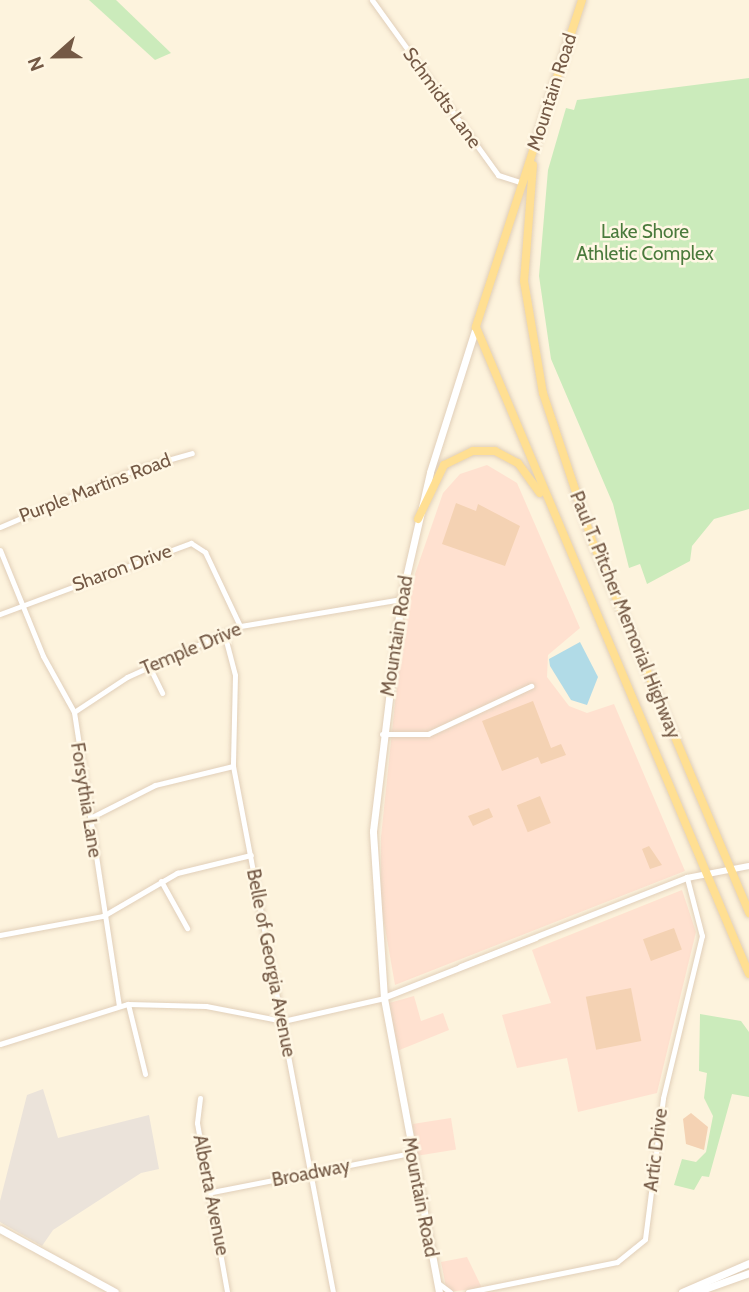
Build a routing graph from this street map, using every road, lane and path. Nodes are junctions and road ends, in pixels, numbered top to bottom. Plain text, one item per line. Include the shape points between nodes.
1 (372, 0) edge
2 (582, 0) edge
3 (536, 141) junction
4 (522, 183) junction
5 (476, 327) junction
6 (192, 453) dead end
7 (418, 520) junction
8 (0, 527) edge
9 (0, 550) edge
10 (570, 553) junction
11 (401, 598) junction
12 (21, 606) junction
13 (0, 614) edge
14 (240, 626) junction
15 (224, 633) junction
16 (149, 666) junction
17 (531, 686) dead end
18 (162, 693) dead end
19 (74, 712) junction
20 (382, 734) junction
21 (233, 766) junction
22 (90, 818) junction
23 (251, 855) junction
24 (749, 866) edge
25 (730, 867) junction
26 (706, 871) junction
27 (688, 878) junction
28 (161, 881) junction
29 (749, 913) edge
30 (103, 916) junction
31 (187, 928) dead end
32 (0, 935) edge
33 (749, 974) edge
34 (384, 998) junction
35 (128, 1004) junction
36 (119, 1005) junction
37 (283, 1021) junction
38 (0, 1044) edge
39 (145, 1074) dead end
40 (200, 1098) dead end
41 (410, 1153) junction
42 (311, 1172) junction
43 (212, 1192) junction
44 (0, 1229) edge
45 (749, 1262) edge
46 (749, 1273) edge
47 (437, 1282) junction
48 (115, 1292) edge
49 (227, 1292) edge
50 (333, 1292) edge
51 (439, 1292) edge
52 (450, 1292) edge
53 (468, 1292) edge
54 (682, 1292) edge
55 (696, 1292) edge

1 - 4 street, Schmidts Lane via 498,174
2 - 3 main road, Mountain Road
3 - 4 main road, Mountain Road
3 - 25 main road, Paul T. Pitcher Memorial Highway via 523,256 536,369 593,543
4 - 5 main road, Mountain Road
5 - 7 main road, Mountain Road
5 - 10 main road, Paul T. Pitcher Memorial Highway
6 - 8 street, Purple Martins Road via 136,469
7 - 10 main road via 444,465 473,451 495,451 528,472
7 - 11 main road, Mountain Road
9 - 12 street
10 - 26 main road, Paul T. Pitcher Memorial Highway
11 - 14 street, Temple Drive
11 - 20 main road, Mountain Road
12 - 13 street, Sharon Drive
12 - 14 street, Sharon Drive via 191,544 205,552
12 - 19 street, Forsythia Lane
14 - 15 street, Temple Drive
15 - 16 street, Temple Drive
15 - 21 street, Belle of Georgia Avenue via 235,675
16 - 18 street
16 - 19 street, Temple Drive
17 - 20 street via 428,734
19 - 22 street, Forsythia Lane
20 - 34 main road, Mountain Road via 372,860
21 - 22 street via 155,785
21 - 23 street, Belle of Georgia Avenue
22 - 30 street, Forsythia Lane
23 - 28 street via 198,865
23 - 37 street, Belle of Georgia Avenue
24 - 25 street
25 - 26 street
25 - 29 main road, Paul T. Pitcher Memorial Highway
26 - 27 street
26 - 33 main road, Paul T. Pitcher Memorial Highway
27 - 34 street
27 - 53 street, Artic Drive via 702,936 663,1098 645,1239 617,1262
28 - 30 street
28 - 31 street
30 - 32 street
30 - 36 street, Forsythia Lane
34 - 37 street
34 - 41 main road, Mountain Road
35 - 36 street
35 - 37 street via 206,1006
35 - 39 street
36 - 38 street
37 - 42 street, Belle of Georgia Avenue
40 - 43 street, Alberta Avenue via 197,1123
41 - 42 street, Broadway
41 - 47 main road, Mountain Road
42 - 43 street, Broadway
42 - 50 street, Belle of Georgia Avenue
43 - 49 street, Alberta Avenue
44 - 48 main road
45 - 54 main road
46 - 55 main road
47 - 51 main road, Mountain Road
47 - 52 street

